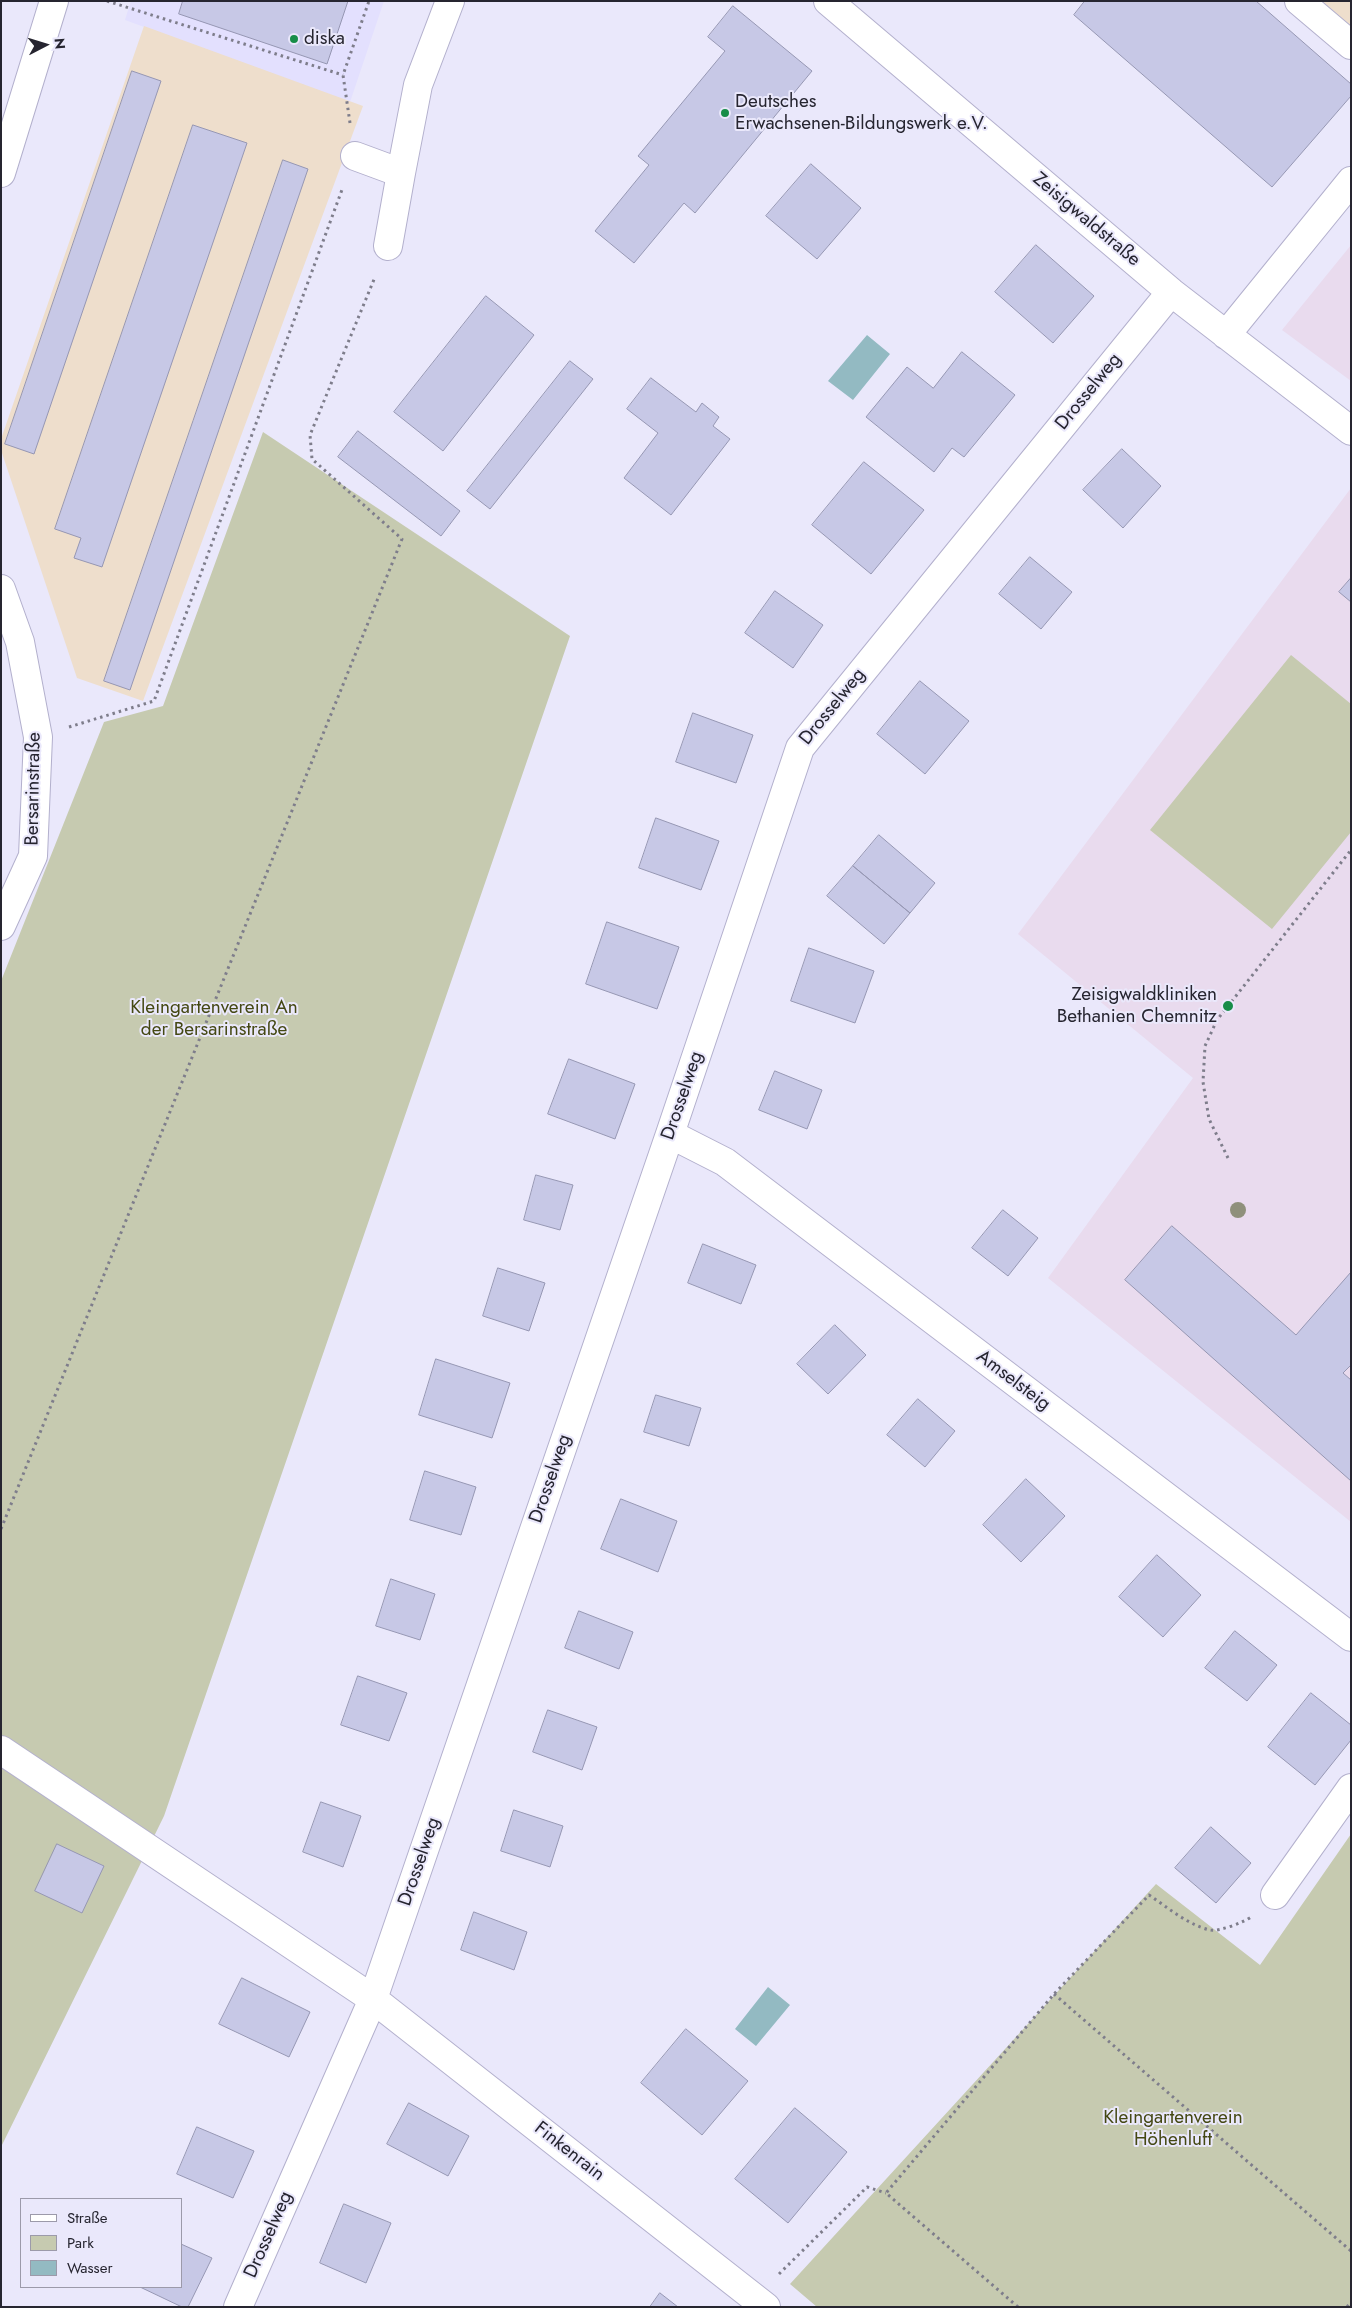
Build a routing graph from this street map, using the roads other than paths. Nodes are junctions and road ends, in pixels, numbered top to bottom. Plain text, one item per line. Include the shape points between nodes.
1 (54, 1) edge
2 (450, 1) edge
3 (828, 1) edge
4 (1299, 1) edge
5 (1351, 45) edge
6 (355, 156) road end
7 (1, 172) edge
8 (401, 173) junction
9 (1351, 181) edge
10 (388, 246) road end
11 (1171, 292) junction
12 (1226, 335) junction
13 (1351, 431) edge
14 (1, 589) edge
15 (1, 926) edge
16 (670, 1134) junction
17 (1351, 1637) edge
18 (1, 1750) edge
19 (1351, 1788) edge
20 (1275, 1895) road end
21 (373, 1999) junction
22 (760, 2302) edge
23 (238, 2307) edge

1 - 7 street
2 - 8 street via 418,85
3 - 11 street, Zeisigwaldstraße
4 - 5 street
6 - 8 street
8 - 10 street
9 - 12 street
11 - 12 street, Zeisigwaldstraße
11 - 16 street, Drosselweg via 800,748
12 - 13 street, Zeisigwaldstraße
14 - 15 street, Bersarinstraße via 20,642 38,737 33,856
16 - 17 street, Amselsteig via 725,1162
16 - 21 street, Drosselweg
18 - 21 street
19 - 20 street
21 - 22 street, Finkenrain
21 - 23 street, Drosselweg

